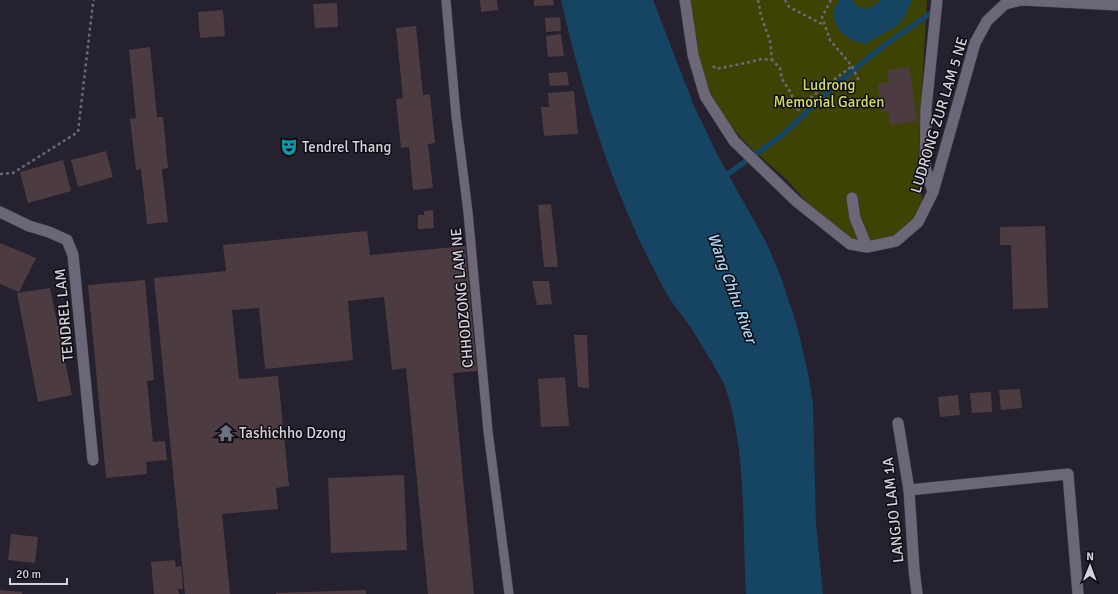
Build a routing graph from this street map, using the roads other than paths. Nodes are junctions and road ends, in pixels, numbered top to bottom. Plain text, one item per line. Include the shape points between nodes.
1 (446, 0) edge
2 (685, 0) edge
3 (936, 0) edge
4 (1103, 3) edge
5 (1118, 5) edge
6 (933, 192) junction
7 (852, 198) dead end
8 (0, 212) edge
9 (867, 248) junction
10 (898, 423) dead end
11 (93, 460) dead end
12 (909, 490) junction
13 (509, 594) edge
14 (917, 594) edge
15 (1078, 594) edge

1 - 13 lane, CHHODZONG LAM NE via 488,431
2 - 9 street, LUDRONG ZUR LAM 5 NE via 693,55 705,96 734,141 796,201 850,244
3 - 6 street via 925,167
4 - 5 street, LUDRONG ZUR LAM 5 NE
4 - 6 street, LUDRONG ZUR LAM 5 NE via 1022,0 1006,4 987,21 976,43
6 - 9 street, LUDRONG ZUR LAM 5 NE via 918,222 896,241
7 - 9 street via 855,218
8 - 11 street, TENDREL LAM via 66,240 73,255
10 - 12 street, LANGJO LAM 1A
12 - 14 street, LANGJO LAM 1A
12 - 15 street via 1068,474

